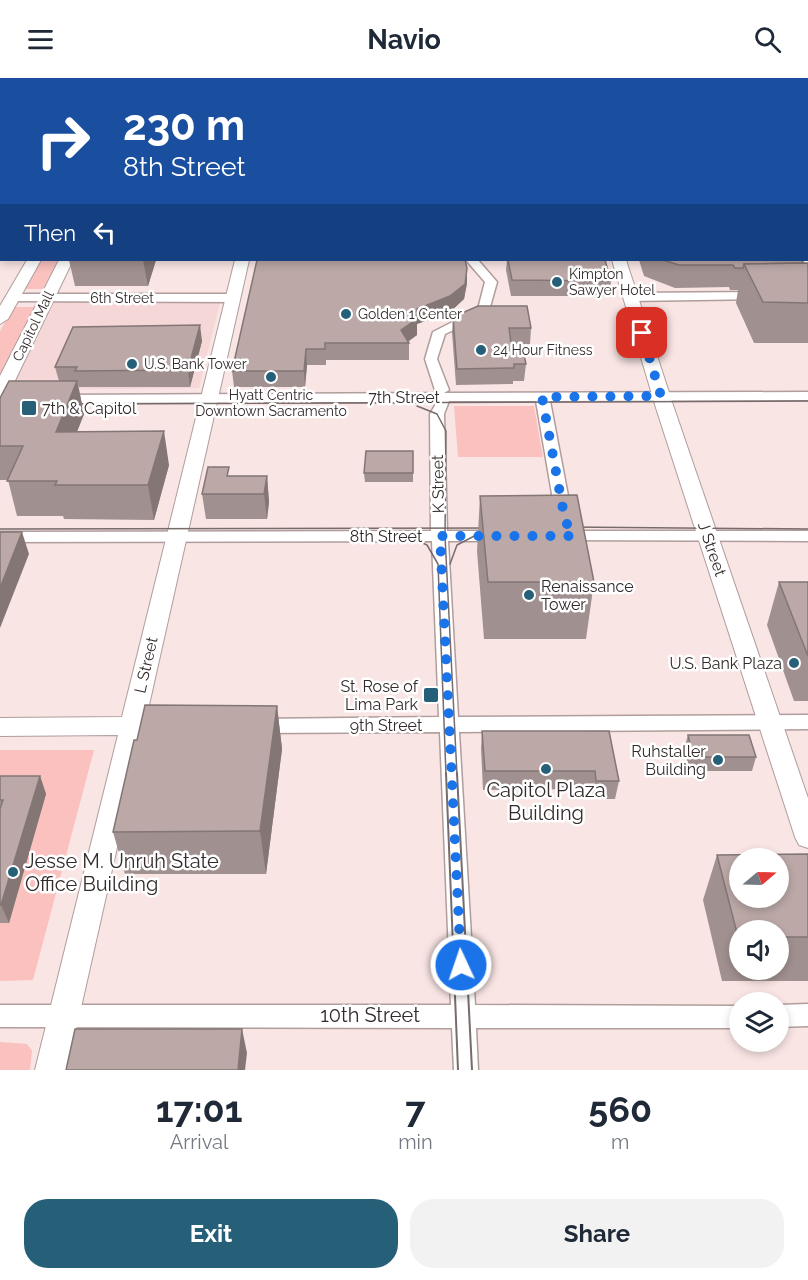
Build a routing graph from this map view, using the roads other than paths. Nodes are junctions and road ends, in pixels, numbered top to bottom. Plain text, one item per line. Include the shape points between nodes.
1 (33, 261) edge
2 (66, 261) edge
3 (242, 261) edge
4 (473, 261) edge
5 (619, 261) edge
6 (773, 296) edge
7 (631, 297) junction
8 (12, 298) junction
9 (47, 298) junction
10 (232, 298) junction
11 (0, 319) edge
12 (661, 396) junction
13 (808, 396) edge
14 (4, 397) edge
15 (542, 397) junction
16 (208, 398) junction
17 (47, 399) edge
18 (440, 536) junction
19 (517, 536) edge
20 (550, 536) edge
21 (573, 536) junction
22 (707, 536) junction
23 (808, 536) edge
24 (0, 537) edge
25 (176, 537) junction
26 (808, 722) edge
27 (770, 723) junction
28 (450, 725) junction
29 (140, 726) junction
30 (234, 726) edge
31 (0, 727) edge
32 (808, 837) edge
33 (0, 1016) edge
34 (464, 1016) junction
35 (789, 1016) edge
36 (808, 1016) edge
37 (63, 1017) junction
38 (729, 1017) edge
39 (51, 1070) edge
40 (466, 1070) edge

1 - 8 main road, Capitol Mall
2 - 9 main road, Capitol Mall
3 - 10 main road, L Street
4 - 18 street, K Street via 491,282 484,310 439,332 431,359 442,396 436,414
5 - 7 main road, J Street
6 - 7 street
7 - 12 main road, J Street
8 - 9 street, 6th Street
8 - 11 main road, Capitol Mall
9 - 10 street, 6th Street
9 - 14 main road, Capitol Mall
10 - 16 main road, L Street
12 - 13 street, 7th Street
12 - 15 street, 7th Street
12 - 22 main road, J Street
15 - 16 street, 7th Street
15 - 21 street via 565,520
16 - 17 street, 7th Street
16 - 25 main road, L Street
18 - 19 street, 8th Street
18 - 25 street, 8th Street
18 - 28 street, K Street
20 - 21 street
21 - 22 street
22 - 23 street
22 - 27 main road, J Street
24 - 25 street, 8th Street
25 - 29 main road, L Street
26 - 27 street, 9th Street
27 - 28 street, 9th Street
27 - 32 main road, J Street
28 - 30 street, 9th Street
28 - 34 street, K Street
29 - 31 main road
29 - 37 main road, L Street
33 - 37 street, 10th Street
34 - 37 street, 10th Street
34 - 38 street, 10th Street
34 - 40 street, K Street
35 - 36 street
37 - 39 main road, L Street

